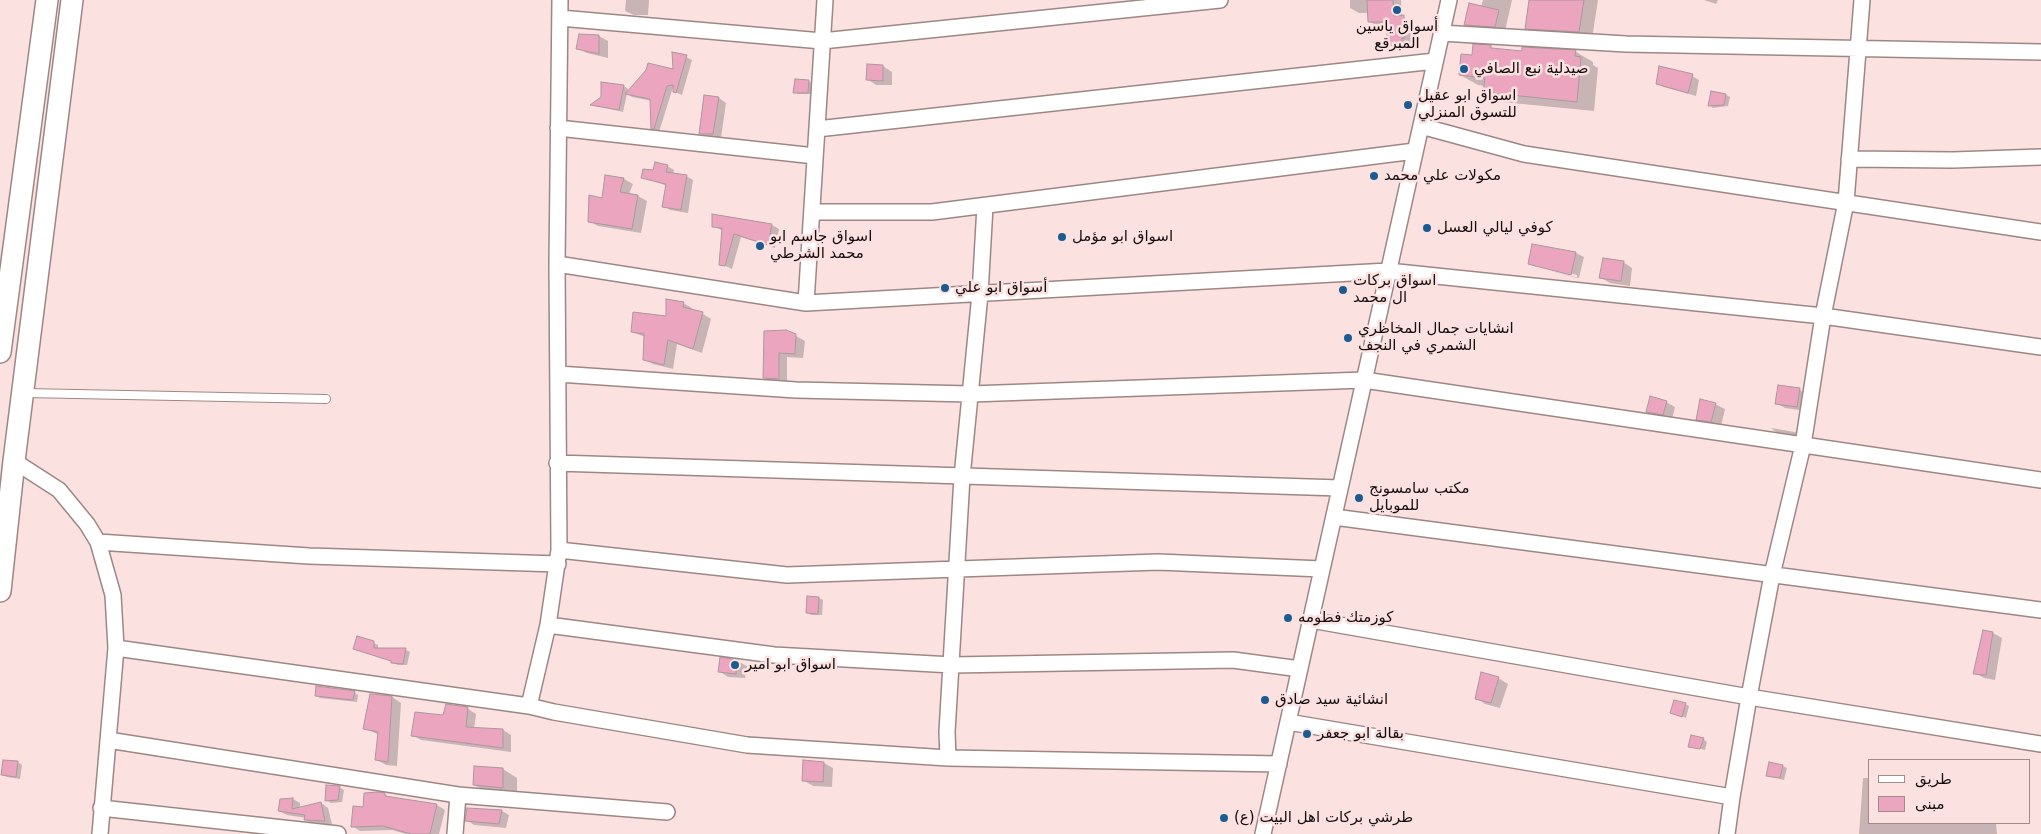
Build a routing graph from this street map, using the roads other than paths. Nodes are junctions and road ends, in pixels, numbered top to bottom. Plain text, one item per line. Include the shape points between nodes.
1 (47, 0) edge
2 (72, 0) edge
3 (560, 0) edge
4 (825, 0) edge
5 (1220, 0) edge
6 (1449, 0) edge
7 (1862, 0) edge
8 (560, 18) junction
9 (44, 28) junction
10 (68, 33) junction
11 (1441, 33) junction
12 (822, 41) junction
13 (1858, 49) junction
14 (2041, 52) edge
15 (1435, 61) junction
16 (37, 87) junction
17 (62, 91) junction
18 (1421, 126) junction
19 (558, 128) junction
20 (817, 129) junction
21 (1415, 151) junction
22 (815, 156) junction
23 (2041, 157) edge
24 (1849, 159) junction
25 (1846, 202) junction
26 (985, 206) junction
27 (812, 212) junction
28 (2041, 232) edge
29 (557, 264) junction
30 (1388, 271) junction
31 (980, 294) junction
32 (806, 303) junction
33 (1823, 316) junction
34 (2041, 347) edge
35 (0, 352) edge
36 (558, 374) junction
37 (1364, 380) junction
38 (23, 394) junction
39 (971, 394) junction
40 (326, 399) dead end
41 (1803, 445) junction
42 (14, 461) junction
43 (557, 463) junction
44 (962, 477) junction
45 (2041, 480) edge
46 (1340, 488) junction
47 (1334, 517) junction
48 (98, 542) junction
49 (558, 557) junction
50 (1322, 569) junction
51 (956, 570) junction
52 (1772, 575) junction
53 (0, 591) edge
54 (2041, 610) edge
55 (1311, 620) junction
56 (548, 625) junction
57 (116, 648) junction
58 (952, 665) junction
59 (1300, 669) junction
60 (1749, 696) junction
61 (529, 706) junction
62 (1288, 722) junction
63 (108, 740) junction
64 (2041, 744) edge
65 (948, 758) junction
66 (1279, 764) junction
67 (458, 795) junction
68 (1732, 797) junction
69 (101, 808) junction
70 (667, 812) dead end
71 (100, 834) edge
72 (338, 834) edge
73 (456, 834) edge
74 (1264, 834) edge
75 (1727, 834) edge

1 - 9 main road
2 - 10 main road
3 - 8 street
4 - 12 street
5 - 12 street
6 - 11 street
7 - 13 street
8 - 12 street
8 - 19 street
9 - 10 main road via 52,37 64,37
9 - 16 main road
10 - 17 main road
11 - 13 street via 1626,44
11 - 15 street
12 - 20 street
13 - 14 street
13 - 24 street
15 - 18 street
15 - 20 street
16 - 17 main road via 47,82
16 - 35 main road
17 - 38 main road
18 - 21 street
18 - 25 street via 1524,154
19 - 22 street
19 - 29 street
20 - 22 street
21 - 26 street
21 - 30 street
22 - 27 street
23 - 24 street
24 - 25 street
25 - 28 street
25 - 33 street
26 - 27 street via 932,212
26 - 31 street
27 - 32 street
29 - 32 street
29 - 36 street
30 - 31 street
30 - 33 street
30 - 37 street
31 - 32 street
31 - 39 street
33 - 34 street
33 - 41 street
36 - 39 street via 796,390
36 - 43 street
37 - 39 street
37 - 41 street
37 - 46 street
38 - 40 lane
38 - 42 main road
39 - 44 street
41 - 45 street
41 - 52 street
42 - 48 street via 59,490
42 - 53 main road
43 - 44 street
43 - 49 street
44 - 46 street
44 - 51 street
46 - 47 street
47 - 50 street
47 - 52 street
48 - 49 street via 309,556
48 - 57 street via 113,595
49 - 51 street via 787,575
49 - 56 street
50 - 51 street via 1158,562
50 - 55 street
51 - 58 street
52 - 54 street
52 - 60 street
55 - 59 street
55 - 60 street
56 - 58 street via 774,656
56 - 61 street
57 - 61 street
57 - 63 street
58 - 59 street via 1233,660
58 - 65 street
59 - 62 street
60 - 64 street
60 - 68 street
61 - 65 street via 747,745
62 - 66 street
62 - 68 street
63 - 67 street
63 - 69 street
65 - 66 street
66 - 74 street
67 - 70 street
67 - 73 street
68 - 75 street
69 - 71 street
69 - 72 street

